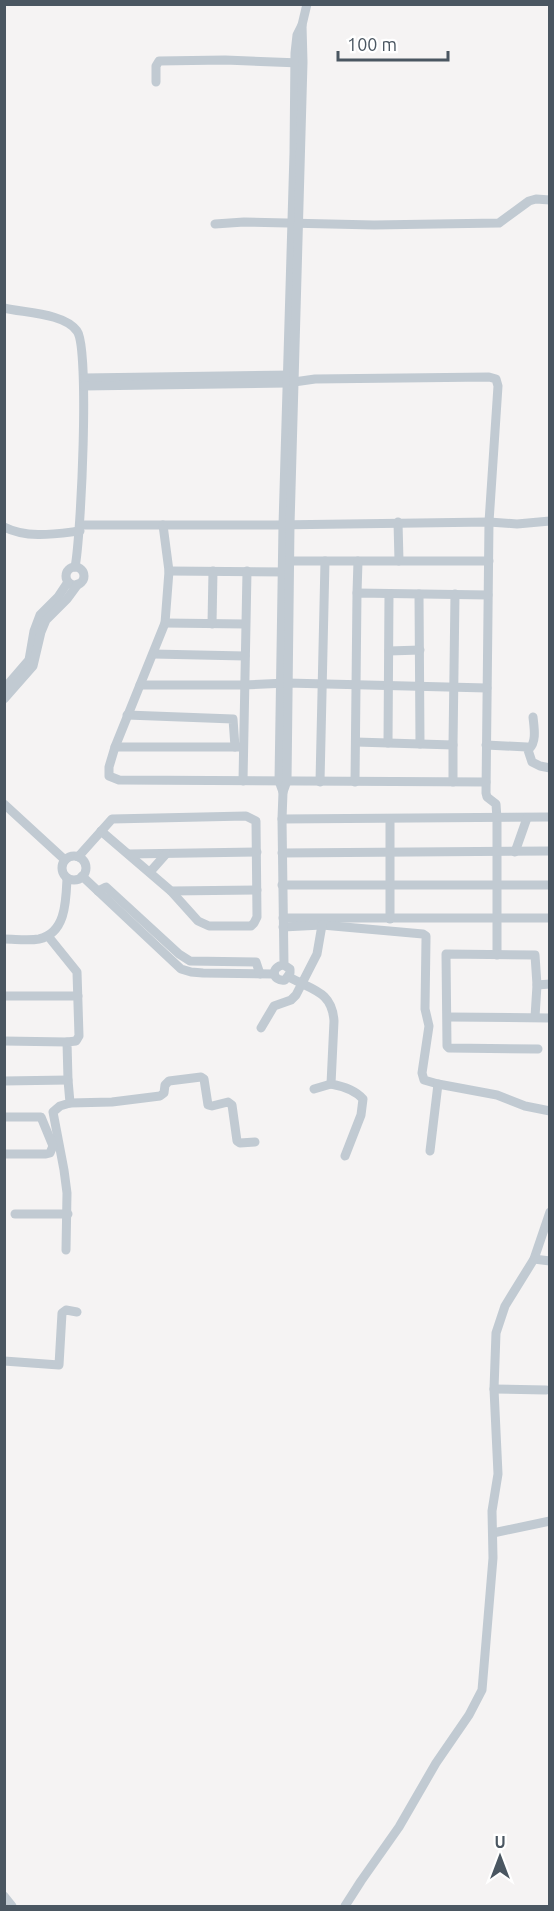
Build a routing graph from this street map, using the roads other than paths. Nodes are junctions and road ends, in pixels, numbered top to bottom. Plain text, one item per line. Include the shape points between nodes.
1 (307, 4) edge
2 (299, 63) junction
3 (156, 82) dead end
4 (549, 200) edge
5 (215, 224) dead end
6 (295, 224) junction
7 (4, 308) edge
8 (290, 379) junction
9 (84, 382) junction
10 (549, 521) edge
11 (398, 522) junction
12 (489, 522) junction
13 (164, 525) junction
14 (286, 525) junction
15 (4, 527) edge
16 (80, 528) junction
17 (286, 561) junction
18 (325, 561) junction
19 (358, 561) junction
20 (399, 561) junction
21 (489, 561) junction
22 (75, 567) junction
23 (169, 571) junction
24 (213, 571) junction
25 (247, 572) junction
26 (286, 572) junction
27 (73, 583) junction
28 (357, 593) junction
29 (389, 594) junction
30 (419, 594) junction
31 (455, 594) junction
32 (488, 595) junction
33 (165, 623) junction
34 (212, 624) junction
35 (245, 624) junction
36 (420, 650) junction
37 (389, 651) junction
38 (153, 654) junction
39 (245, 656) junction
40 (283, 683) junction
41 (324, 684) junction
42 (140, 685) junction
43 (244, 685) junction
44 (356, 685) junction
45 (389, 685) junction
46 (420, 686) junction
47 (454, 687) junction
48 (487, 688) junction
49 (4, 689) edge
50 (4, 699) edge
51 (127, 715) junction
52 (533, 717) dead end
53 (356, 742) junction
54 (388, 743) junction
55 (420, 744) junction
56 (453, 745) junction
57 (486, 745) junction
58 (115, 747) junction
59 (239, 747) junction
60 (529, 749) junction
61 (549, 768) edge
62 (243, 781) junction
63 (283, 781) junction
64 (320, 782) junction
65 (355, 782) junction
66 (453, 782) junction
67 (486, 782) junction
68 (4, 804) edge
69 (549, 817) edge
70 (527, 818) junction
71 (282, 819) junction
72 (497, 819) junction
73 (390, 820) junction
74 (101, 831) junction
75 (549, 851) edge
76 (257, 852) junction
77 (282, 852) junction
78 (496, 852) junction
79 (515, 852) junction
80 (390, 853) junction
81 (129, 854) junction
82 (166, 854) junction
83 (78, 857) junction
84 (65, 860) junction
85 (150, 872) junction
86 (82, 876) junction
87 (67, 878) junction
88 (497, 884) junction
89 (282, 885) junction
90 (549, 885) edge
91 (391, 886) junction
92 (257, 890) junction
93 (171, 891) junction
94 (132, 916) junction
95 (549, 918) edge
96 (390, 919) junction
97 (497, 919) junction
98 (283, 922) junction
99 (322, 925) junction
100 (48, 936) junction
101 (162, 938) junction
102 (4, 939) edge
103 (155, 946) junction
104 (497, 955) junction
105 (203, 961) junction
106 (284, 964) junction
107 (203, 973) junction
108 (260, 974) junction
109 (274, 974) junction
110 (289, 977) junction
111 (302, 984) junction
112 (549, 984) edge
113 (537, 985) junction
114 (4, 996) edge
115 (78, 996) junction
116 (448, 1017) junction
117 (535, 1017) junction
118 (549, 1018) edge
119 (261, 1028) dead end
120 (4, 1041) edge
121 (67, 1042) junction
122 (538, 1049) dead end
123 (68, 1080) junction
124 (4, 1081) edge
125 (331, 1084) junction
126 (438, 1084) junction
127 (314, 1089) dead end
128 (70, 1103) junction
129 (549, 1111) edge
130 (4, 1117) edge
131 (255, 1142) dead end
132 (430, 1151) dead end
133 (4, 1154) edge
134 (345, 1156) dead end
135 (549, 1212) edge
136 (15, 1214) dead end
137 (68, 1214) junction
138 (66, 1250) dead end
139 (534, 1259) junction
140 (549, 1261) edge
141 (77, 1312) dead end
142 (4, 1361) edge
143 (494, 1389) junction
144 (546, 1390) dead end
145 (549, 1521) edge
146 (493, 1533) junction
147 (4, 1896) edge
148 (12, 1906) edge
149 (345, 1906) edge

1 - 2 street
2 - 3 street via 159,61
2 - 6 street
4 - 6 street via 529,201 499,223
5 - 6 street
6 - 8 street
7 - 9 street via 47,316 73,326 80,336
8 - 9 street
8 - 12 street via 496,379
8 - 14 street
9 - 16 street
10 - 12 street
11 - 12 street
11 - 14 street
11 - 20 street
12 - 21 street
13 - 14 street
13 - 16 street
13 - 23 street
14 - 17 street
15 - 16 street via 23,534 48,535
16 - 22 street
17 - 18 street
17 - 26 street
18 - 19 street
18 - 41 street
19 - 20 street
19 - 28 street
20 - 21 street
21 - 32 street
22 - 27 street via 68,570 66,578
22 - 27 street via 84,575 81,582
23 - 24 street
23 - 33 street
24 - 25 street
24 - 34 street
25 - 26 street
25 - 35 street
26 - 40 street
27 - 49 street via 40,615 29,660
27 - 50 street via 67,599 46,620 33,666
28 - 29 street
28 - 44 street
29 - 30 street
29 - 37 street
30 - 31 street
30 - 36 street
31 - 32 street
31 - 47 street
32 - 48 street
33 - 34 street
33 - 38 street
34 - 35 street
35 - 39 street
36 - 37 street
36 - 46 street
37 - 45 street
38 - 39 street
38 - 42 street
39 - 43 street
40 - 41 street
40 - 43 street
40 - 63 street
41 - 44 street
41 - 64 street
42 - 43 street
42 - 51 street
43 - 59 street
44 - 45 street
44 - 53 street
45 - 46 street
45 - 54 street
46 - 47 street
46 - 55 street
47 - 48 street
47 - 56 street
48 - 57 street
51 - 58 street
51 - 59 street via 233,718
52 - 60 street via 534,742
53 - 54 street
53 - 65 street
54 - 55 street
55 - 56 street
56 - 66 street
57 - 60 street
57 - 67 street
58 - 59 street
58 - 62 street via 111,778
59 - 62 street
60 - 61 street via 532,762
62 - 63 street
63 - 64 street
63 - 71 street
64 - 65 street
65 - 66 street
66 - 67 street
67 - 72 street via 486,796 496,804
68 - 84 street
69 - 70 street
70 - 72 street
70 - 79 street
71 - 73 street
71 - 77 street
72 - 73 street
72 - 78 street
73 - 80 street
74 - 76 street via 112,819 246,816 256,821
74 - 81 street
74 - 83 street
75 - 79 street
76 - 82 street
76 - 92 street
77 - 80 street
77 - 89 street
78 - 79 street
78 - 80 street
78 - 88 street
80 - 91 street
81 - 82 street
81 - 85 street
82 - 85 street
83 - 84 street
83 - 86 street via 85,863
84 - 87 street via 61,869
85 - 93 street
86 - 87 street
86 - 94 street
87 - 100 street via 66,908 58,926
88 - 90 street
88 - 91 street
88 - 97 street
89 - 91 street
89 - 98 street
91 - 96 street
92 - 93 street
92 - 93 street via 257,917 251,926 209,926 198,921
94 - 101 street
94 - 103 street
95 - 97 street
96 - 97 street
96 - 98 street
97 - 104 street
98 - 99 street
98 - 106 street
99 - 111 street via 317,954
99 - 126 street via 426,936 425,1009 429,1026 422,1073 424,1080
100 - 102 street
100 - 115 street via 76,969
101 - 103 street
101 - 105 street via 187,960
103 - 107 street via 181,969
104 - 113 street via 535,955
104 - 116 street via 442,954
105 - 107 street
105 - 108 street via 256,962
106 - 109 street
106 - 110 street via 290,969
107 - 108 street
108 - 109 street
109 - 110 street via 280,981
110 - 111 street
111 - 119 street via 291,1000 274,1006
111 - 125 street via 320,992 333,1011
112 - 113 street
113 - 117 street
114 - 115 street
115 - 121 street via 79,1036 76,1041
116 - 117 street
116 - 122 street via 449,1048
117 - 118 street
120 - 121 street
121 - 123 street
123 - 124 street
123 - 128 street
125 - 127 street
125 - 134 street via 363,1099 362,1115
126 - 129 street via 497,1095
126 - 132 street
128 - 131 street via 160,1096 169,1081 201,1077 208,1104 232,1105 238,1143
128 - 137 street via 52,1112
130 - 133 street via 41,1117 53,1146 46,1154
135 - 139 street
136 - 137 street
137 - 138 street
139 - 140 street
139 - 143 street via 498,1324
141 - 142 street via 62,1313 59,1365
143 - 144 street
143 - 146 street via 498,1474
145 - 146 street
146 - 149 street via 482,1690 399,1827
147 - 148 street

